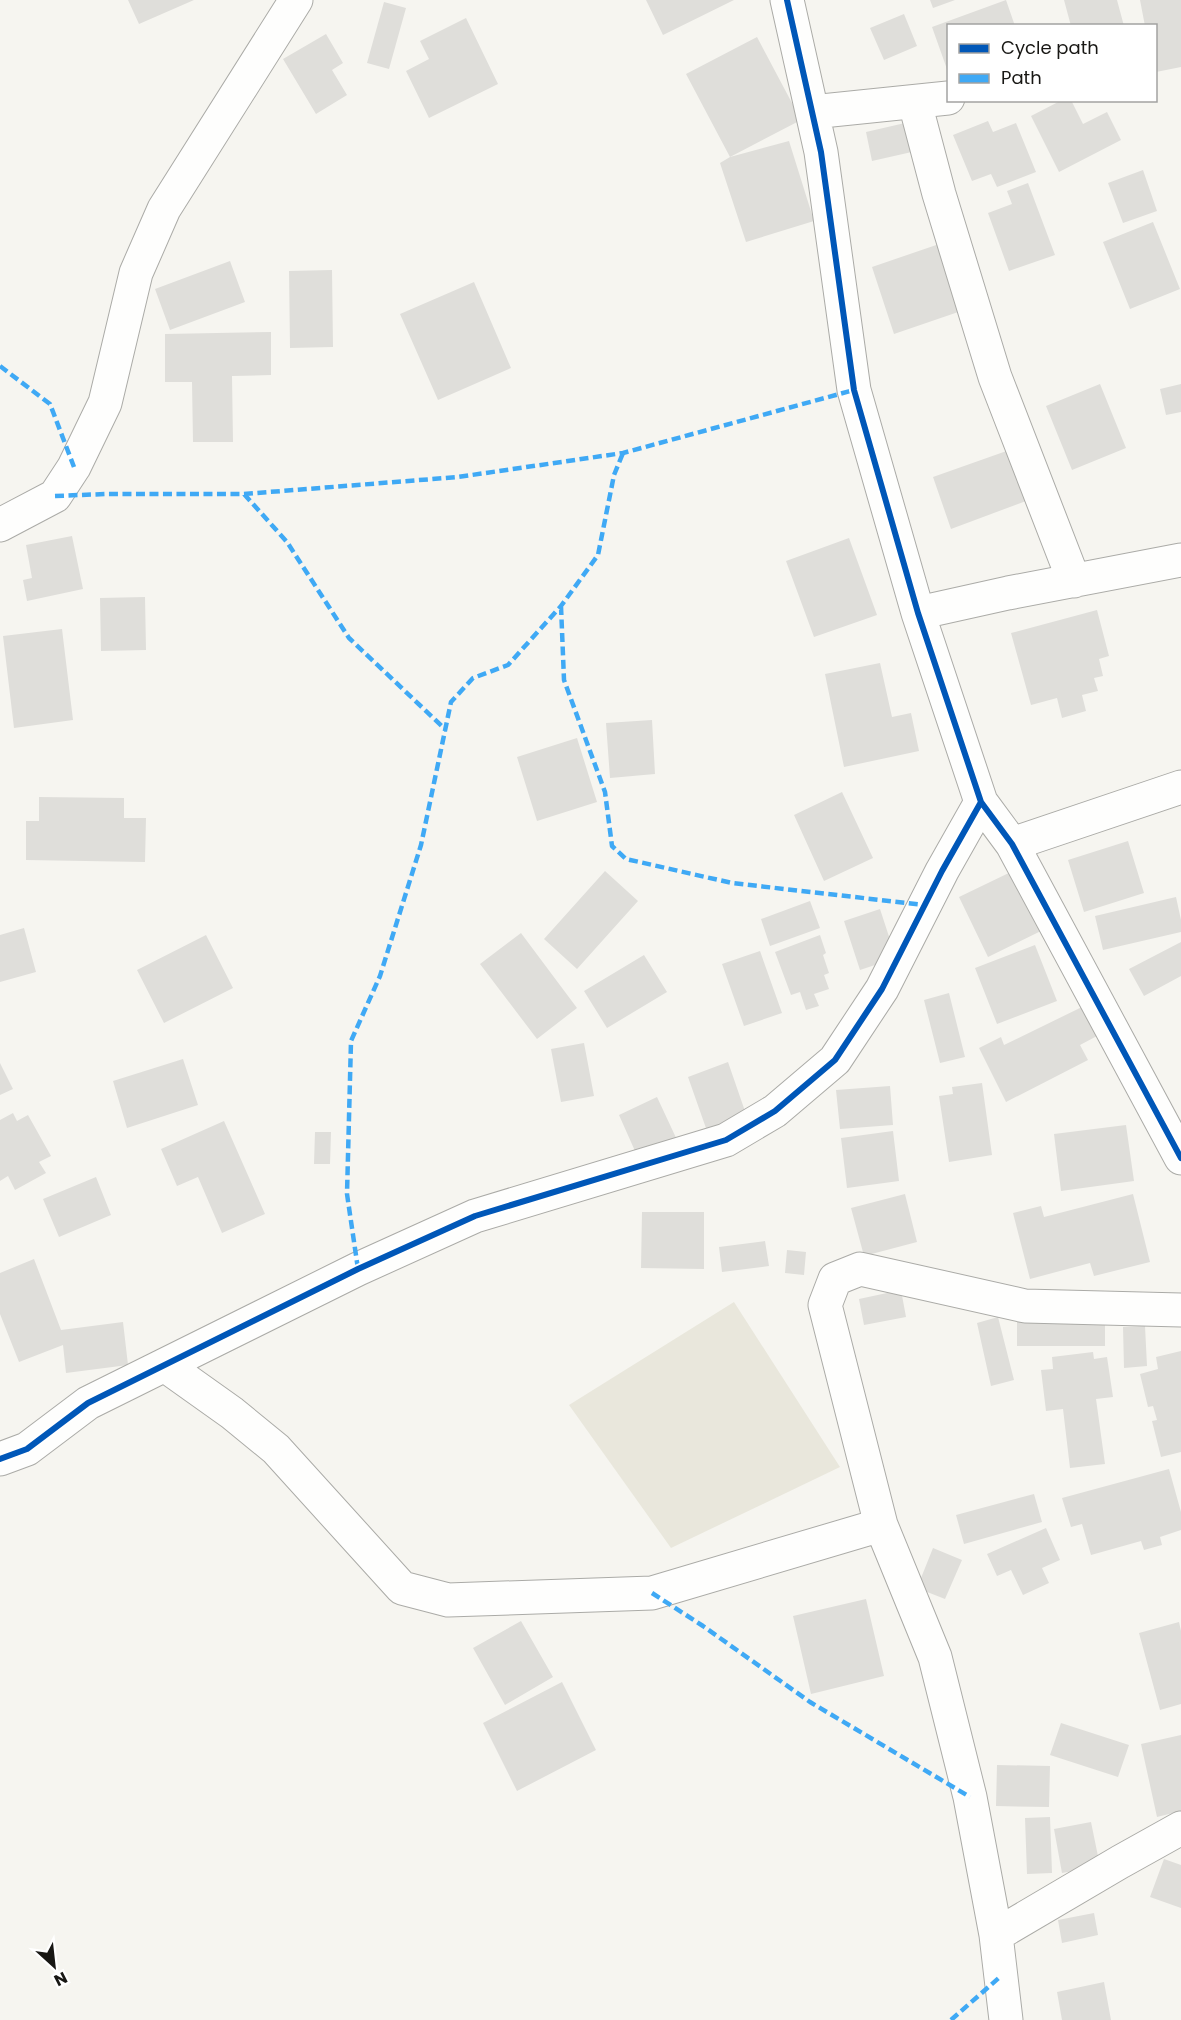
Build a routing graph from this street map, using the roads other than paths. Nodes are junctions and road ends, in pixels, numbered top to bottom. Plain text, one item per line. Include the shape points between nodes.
1 (296, 0) edge
2 (787, 0) edge
3 (947, 98) edge
4 (915, 103) junction
5 (812, 112) junction
6 (0, 525) edge
7 (1181, 561) edge
8 (1074, 581) junction
9 (918, 613) junction
10 (1181, 787) edge
11 (981, 802) junction
12 (1012, 844) junction
13 (1181, 1158) edge
14 (1181, 1310) edge
15 (166, 1366) junction
16 (0, 1459) edge
17 (880, 1525) junction
18 (1181, 1828) edge
19 (996, 1935) junction
20 (1006, 2020) edge

1 - 6 street via 164,209 136,273 105,403 74,467 56,496
2 - 5 street
3 - 4 street
4 - 5 street
4 - 8 street via 995,377
5 - 9 street via 854,390
7 - 8 street
8 - 9 street
9 - 11 street
10 - 12 street
11 - 12 street
11 - 15 street via 876,998 835,1060 775,1111 726,1140 475,1216 358,1269
12 - 13 street
14 - 17 street via 1025,1306 860,1269 835,1279 825,1305
15 - 16 street via 88,1403 27,1449
15 - 17 street via 276,1449 402,1588 448,1600 652,1593
17 - 19 street via 935,1657 970,1797
18 - 19 street
19 - 20 street

